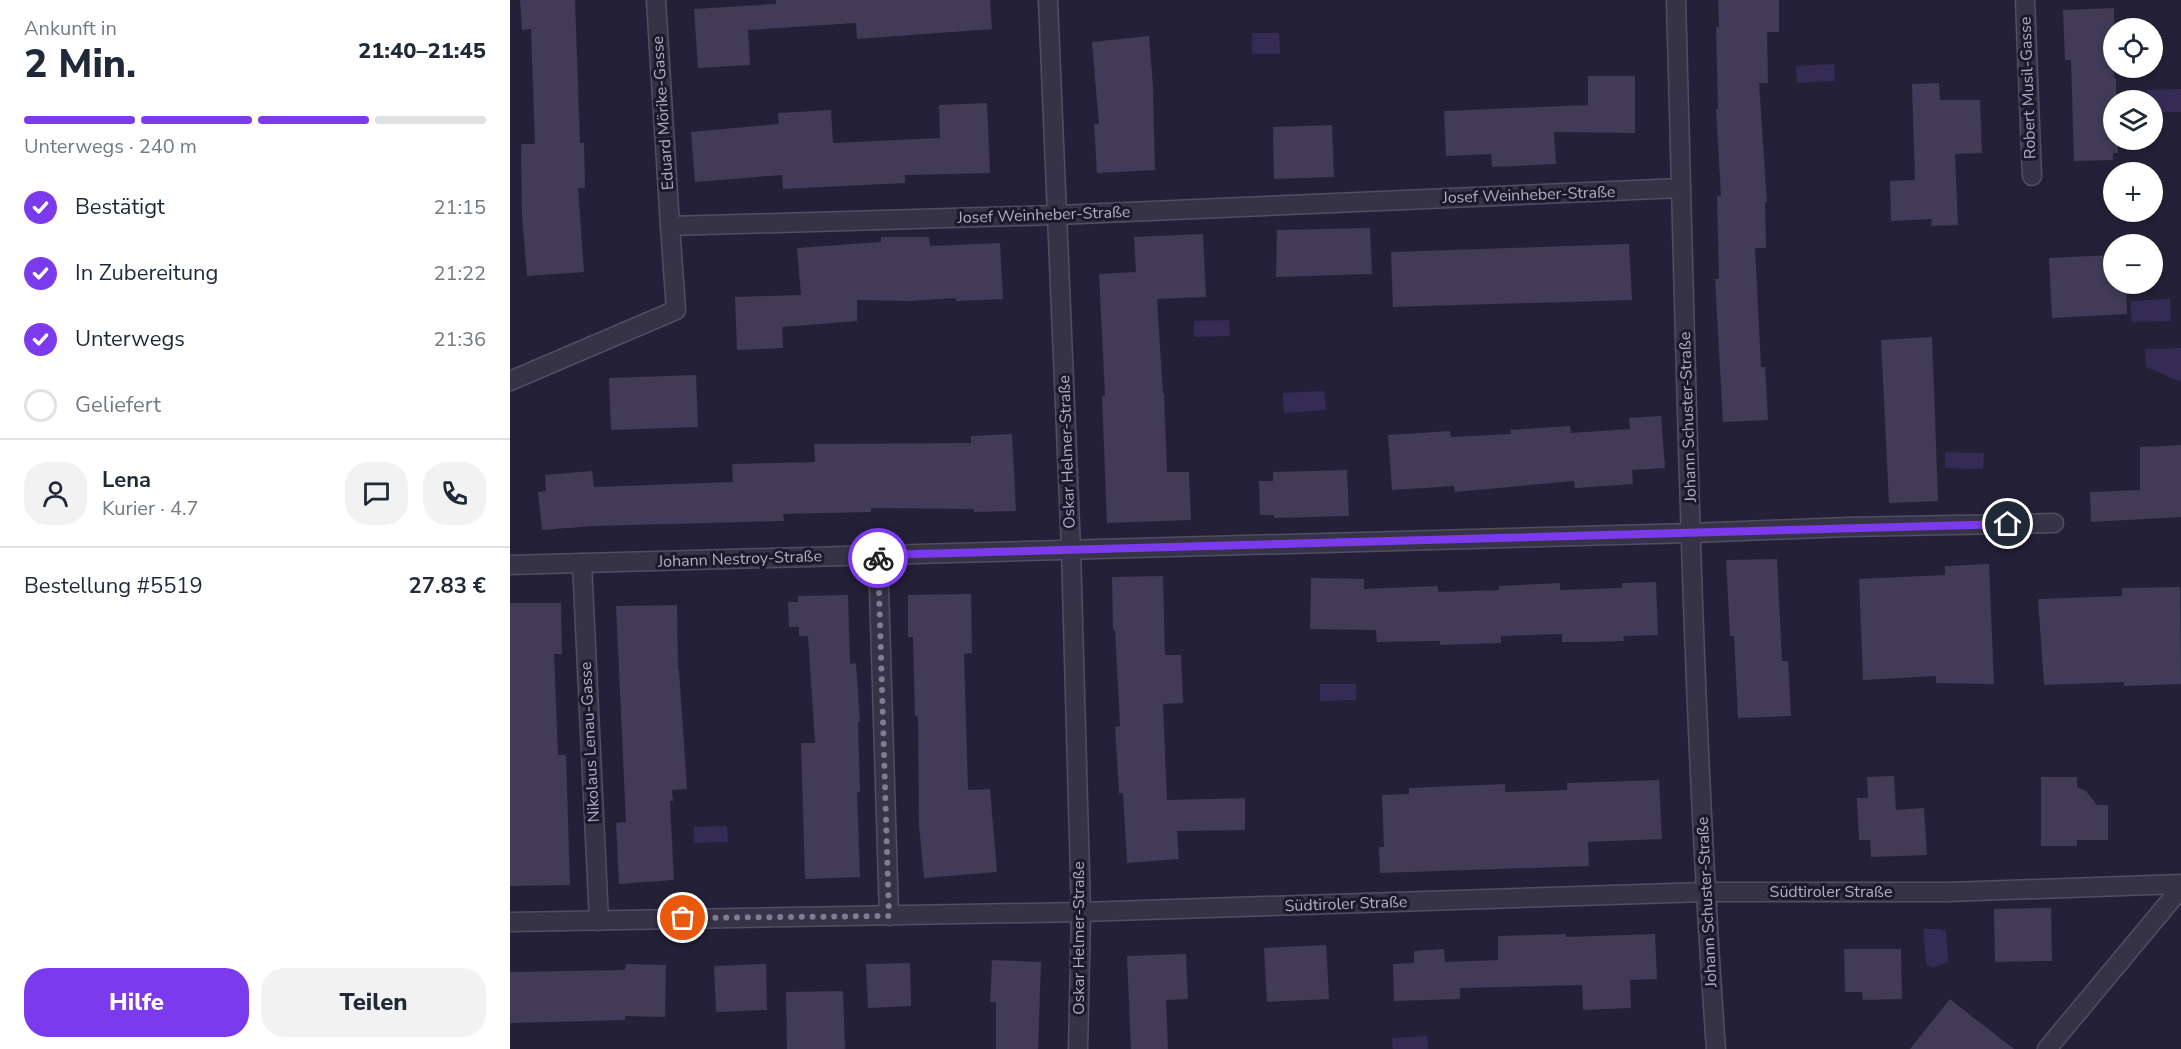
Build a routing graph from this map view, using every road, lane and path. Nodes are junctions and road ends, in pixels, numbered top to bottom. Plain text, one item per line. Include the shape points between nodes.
1 (656, 0) edge
2 (1048, 0) edge
3 (1676, 0) edge
4 (2025, 0) edge
5 (2032, 176) dead end
6 (1681, 188) junction
7 (1057, 215) junction
8 (670, 226) junction
9 (510, 381) edge
10 (2054, 523) dead end
11 (1691, 533) junction
12 (1071, 549) junction
13 (878, 555) junction
14 (582, 563) junction
15 (510, 565) edge
16 (2181, 886) edge
17 (1705, 892) junction
18 (1081, 912) junction
19 (889, 916) junction
20 (599, 921) junction
21 (510, 922) edge
22 (1078, 1049) edge
23 (1716, 1049) edge
24 (2047, 1049) edge

1 - 8 street, Eduard Mörike-Gasse
2 - 7 street, Oskar Helmer-Straße
3 - 6 street, Johann Schuster-Straße
4 - 5 street, Robert Musil-Gasse
6 - 7 street, Josef Weinheber-Straße
6 - 11 street, Johann Schuster-Straße
7 - 8 street, Josef Weinheber-Straße
7 - 12 street, Oskar Helmer-Straße
8 - 9 street via 676,310
10 - 11 street, Johann Nestroy-Straße
11 - 12 street, Johann Nestroy-Straße
11 - 17 street, Johann Schuster-Straße
12 - 13 street, Johann Nestroy-Straße
12 - 18 street, Oskar Helmer-Straße
13 - 14 street, Johann Nestroy-Straße
13 - 19 street
14 - 15 street, Johann Nestroy-Straße
14 - 20 street, Nikolaus Lenau-Gasse
16 - 17 street, Südtiroler Straße via 1949,892
16 - 24 street
17 - 18 street, Südtiroler Straße
17 - 23 street, Johann Schuster-Straße
18 - 19 street, Südtiroler Straße
18 - 22 street, Oskar Helmer-Straße
19 - 20 street, Südtiroler Straße
20 - 21 street, Südtiroler Straße

